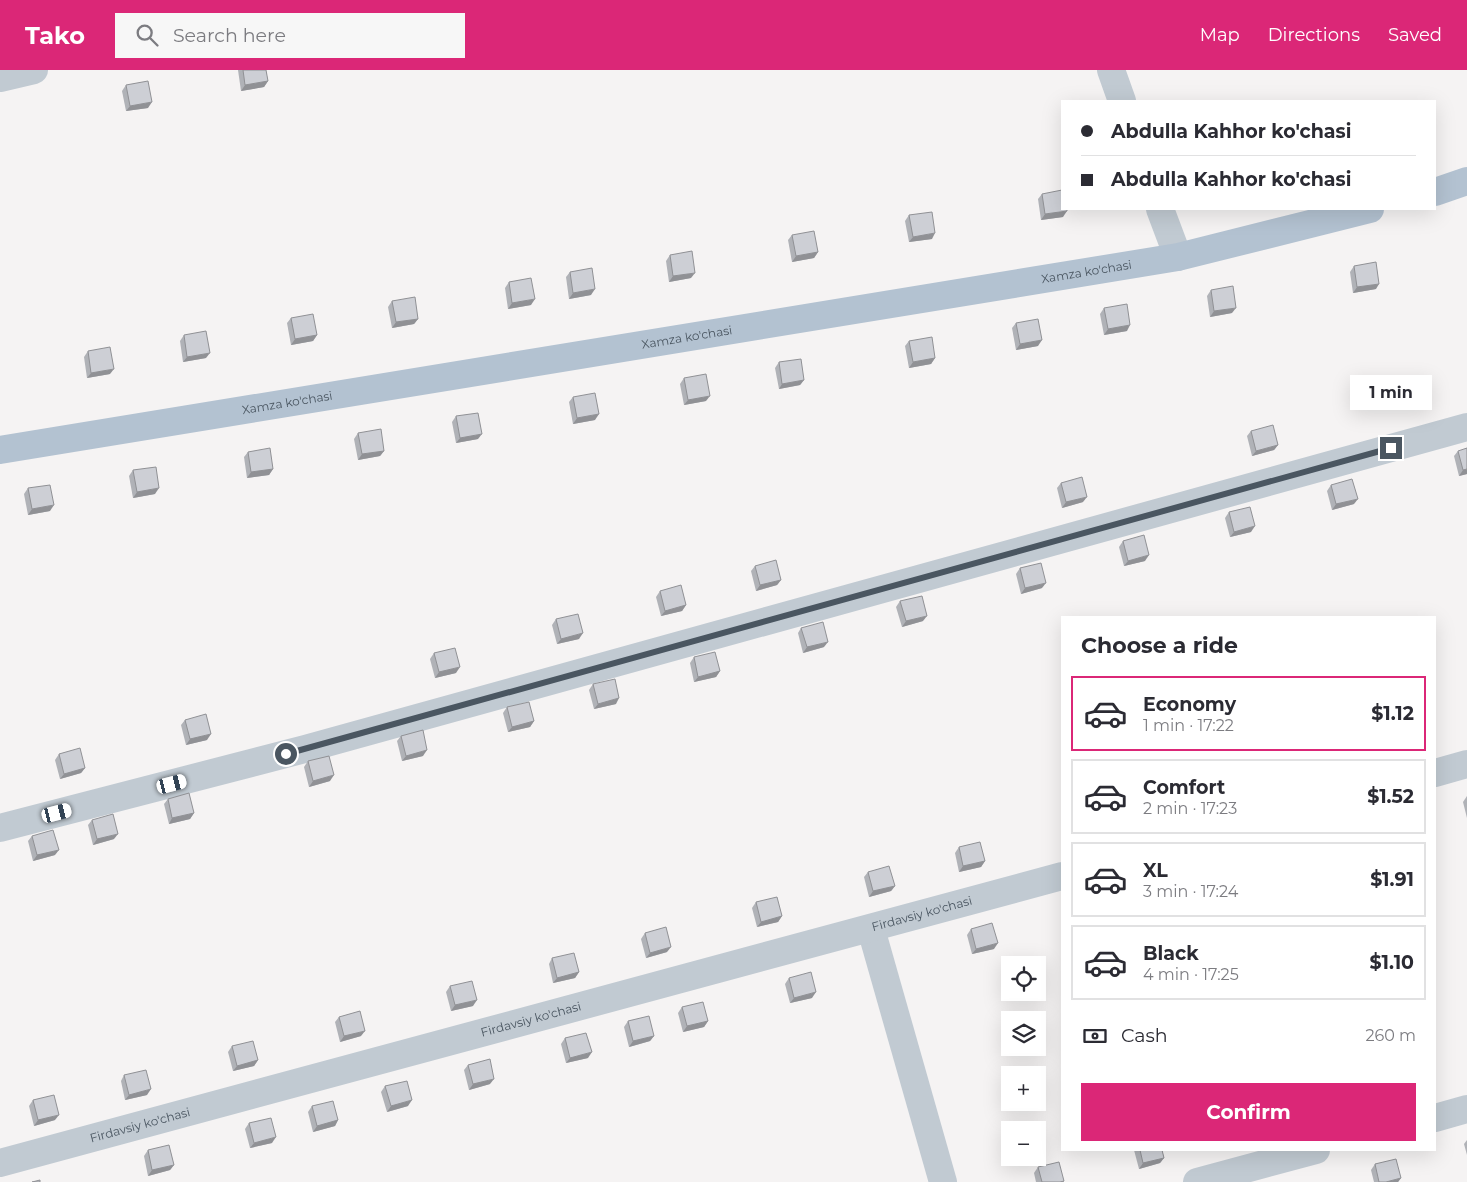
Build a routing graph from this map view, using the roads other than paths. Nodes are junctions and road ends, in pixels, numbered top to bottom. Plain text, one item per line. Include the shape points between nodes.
1 (34, 70) edge
2 (1111, 70) edge
3 (0, 78) edge
4 (1122, 100) edge
5 (1467, 180) edge
6 (1436, 192) edge
7 (1160, 210) edge
8 (1366, 210) edge
9 (1178, 257) junction
10 (1467, 427) edge
11 (0, 450) edge
12 (1467, 764) edge
13 (1436, 773) edge
14 (0, 828) edge
15 (1061, 876) edge
16 (871, 929) junction
17 (1467, 1109) edge
18 (1436, 1118) edge
19 (1312, 1151) edge
20 (0, 1163) edge
21 (943, 1182) edge
22 (1197, 1182) edge

1 - 3 street
2 - 4 street
5 - 6 main road
7 - 9 street
8 - 9 main road, Xamza ko'chasi
9 - 11 main road, Xamza ko'chasi
10 - 14 street via 306,749
12 - 13 street
15 - 16 street, Firdavsiy ko'chasi
16 - 20 street, Firdavsiy ko'chasi
16 - 21 street
17 - 18 street
19 - 22 street

